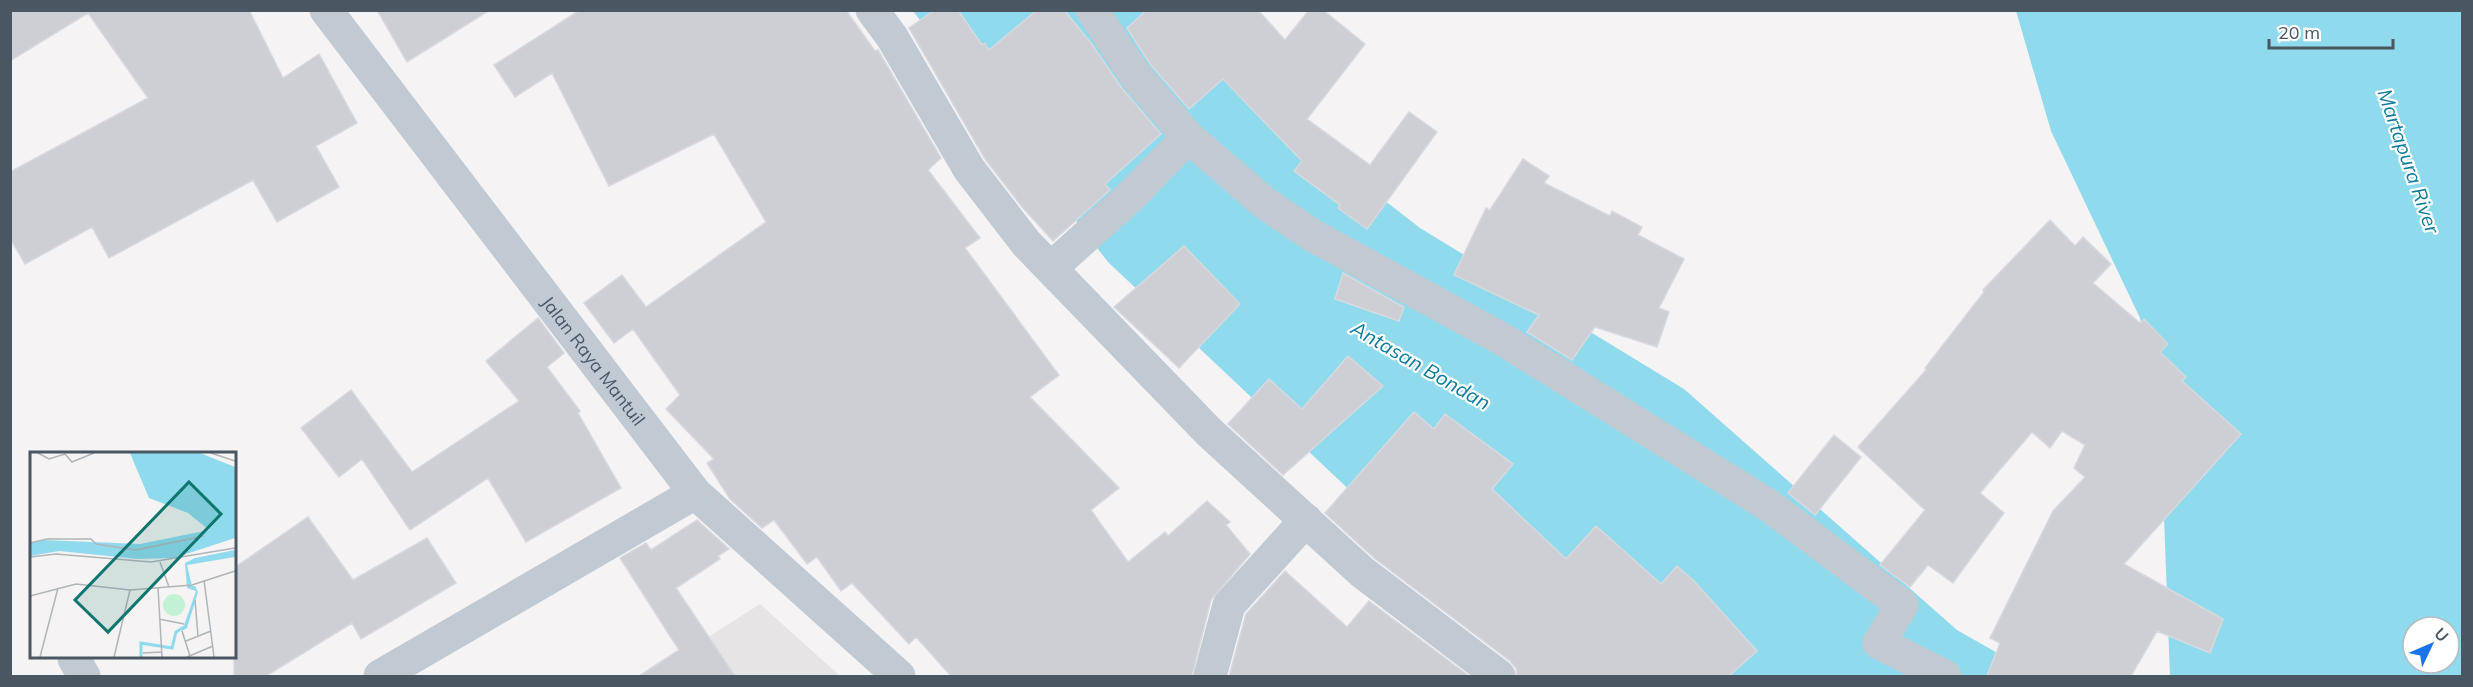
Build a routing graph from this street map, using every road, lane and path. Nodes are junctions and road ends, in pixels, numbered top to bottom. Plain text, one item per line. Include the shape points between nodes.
1 (326, 10) edge
2 (872, 10) edge
3 (1092, 10) edge
4 (1188, 136) junction
5 (1051, 268) junction
6 (694, 493) junction
7 (1306, 520) junction
8 (380, 676) edge
9 (899, 676) edge
10 (1210, 676) edge
11 (1499, 676) edge
12 (1945, 676) edge

1 - 6 street, Jalan Raya Mantuil
2 - 5 street via 892,37 969,169 1026,243
3 - 4 street via 1135,75
4 - 5 street via 1129,198
4 - 12 street via 1266,204 1312,236 1502,339 1768,505 1902,605 1879,643
5 - 7 street via 1209,432
6 - 8 street
6 - 9 street, Jalan Raya Mantuil
7 - 10 street via 1229,604
7 - 11 street via 1362,572

